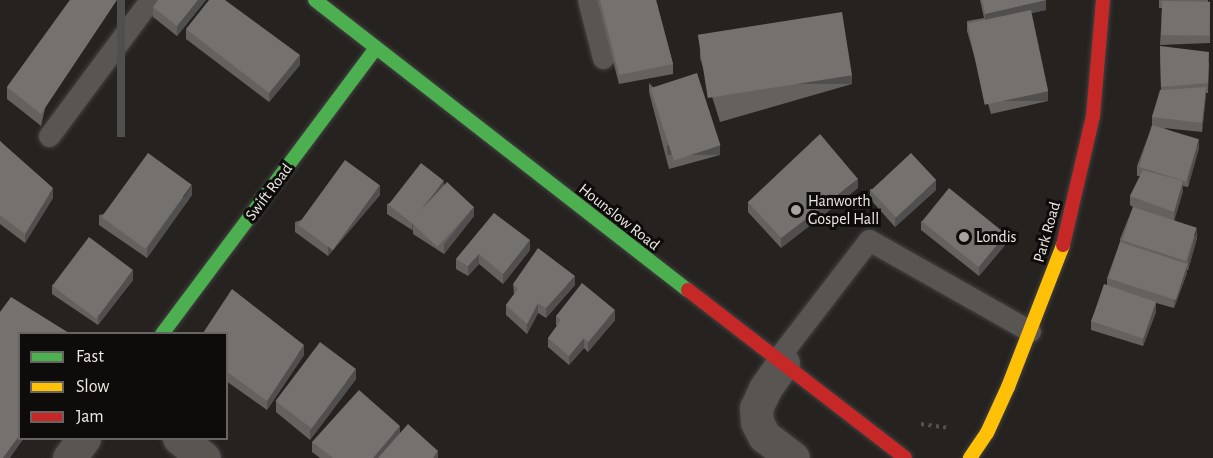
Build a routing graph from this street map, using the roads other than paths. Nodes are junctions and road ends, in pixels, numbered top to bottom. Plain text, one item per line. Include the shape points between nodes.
1 (150, 0) edge
2 (315, 0) edge
3 (588, 0) edge
4 (1103, 0) edge
5 (375, 49) junction
6 (603, 58) dead end
7 (49, 136) dead end
8 (1030, 330) junction
9 (163, 332) edge
10 (780, 361) junction
11 (82, 440) edge
12 (182, 440) edge
13 (69, 458) edge
14 (204, 458) edge
15 (793, 458) edge
16 (905, 458) edge
17 (970, 458) edge

1 - 7 lane
2 - 5 street, Hounslow Road
3 - 6 lane
4 - 8 street, Park Road via 1093,116 1062,249
5 - 9 street, Swift Road
5 - 10 street, Hounslow Road
8 - 10 lane via 869,240
8 - 17 street, Park Road via 987,433
10 - 15 street via 756,408 757,422 764,436
10 - 16 street, Hounslow Road
11 - 13 street
12 - 14 street

